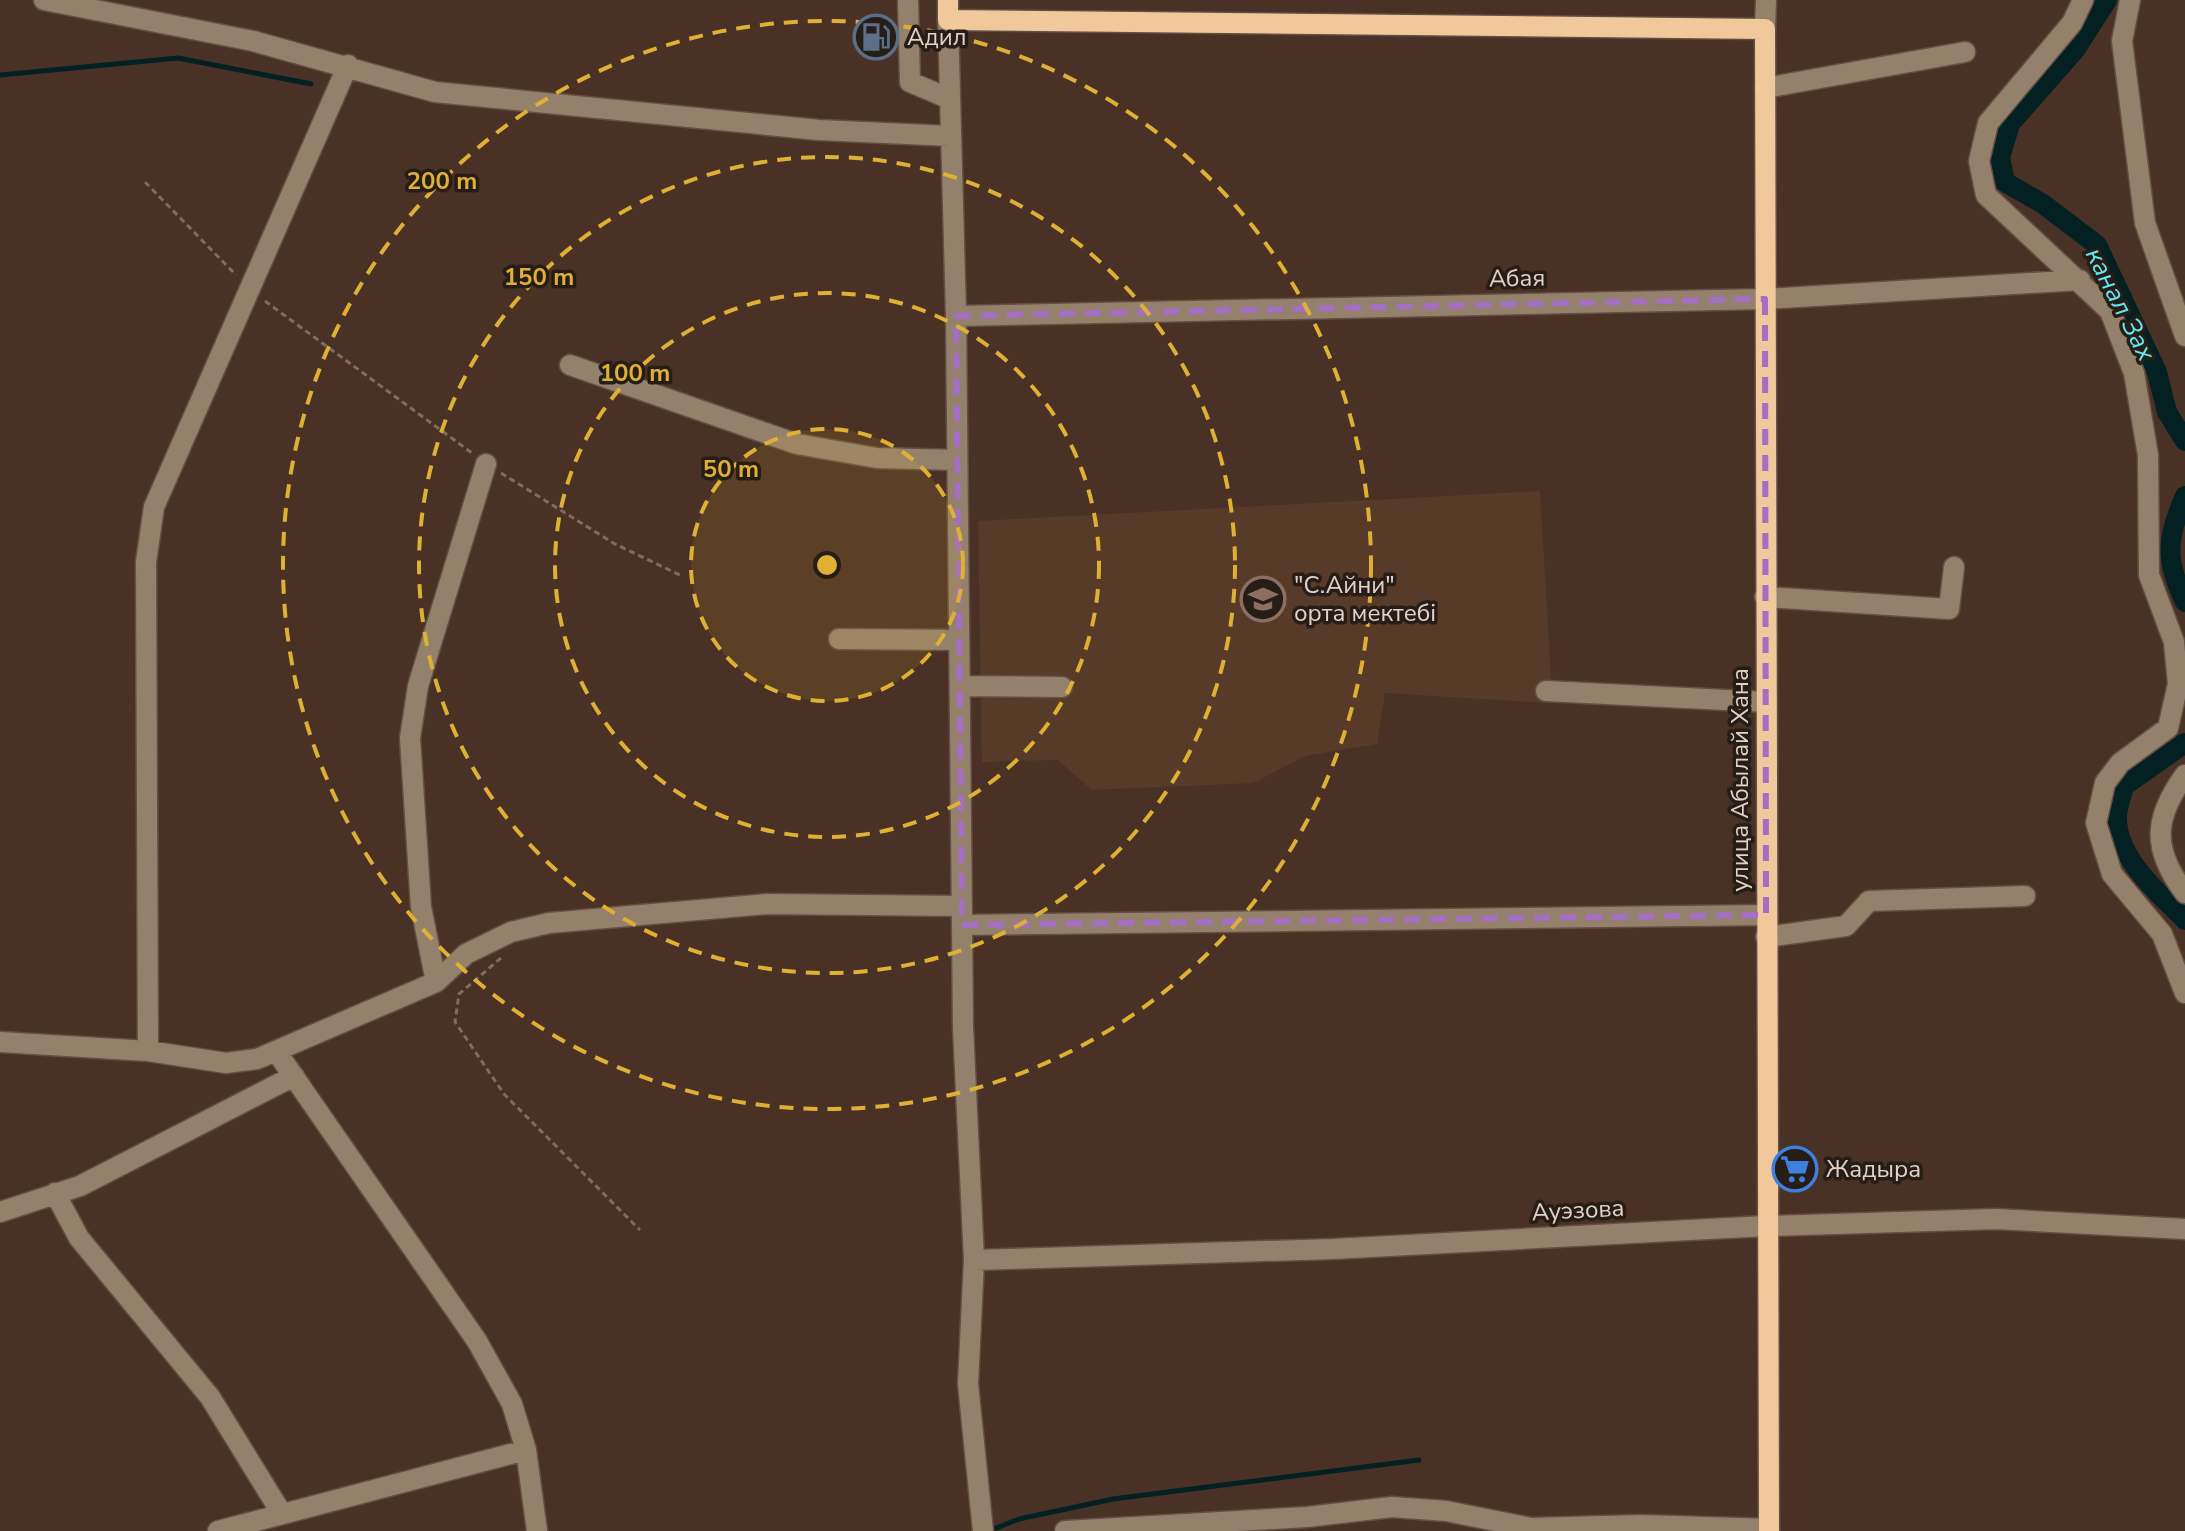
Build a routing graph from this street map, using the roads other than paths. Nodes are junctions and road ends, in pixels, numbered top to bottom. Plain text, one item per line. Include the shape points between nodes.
1 (44, 0) edge
2 (908, 0) edge
3 (1766, 0) edge
4 (2083, 0) edge
5 (2130, 0) edge
6 (948, 10) edge
7 (1765, 29) junction
8 (1965, 52) dead end
9 (348, 65) junction
10 (1765, 88) junction
11 (950, 99) junction
12 (951, 136) junction
13 (2080, 280) junction
14 (1765, 299) junction
15 (956, 316) junction
16 (2185, 336) edge
17 (570, 365) dead end
18 (957, 460) junction
19 (486, 464) road end
20 (1954, 567) dead end
21 (1765, 597) junction
22 (839, 639) dead end
23 (959, 640) junction
24 (960, 686) junction
25 (1062, 687) dead end
26 (1546, 691) dead end
27 (1766, 702) junction
28 (2185, 775) edge
29 (2185, 893) edge
30 (2025, 896) dead end
31 (1766, 915) junction
32 (962, 916) junction
33 (1766, 937) junction
34 (436, 982) junction
35 (2185, 993) edge
36 (0, 1042) edge
37 (148, 1051) junction
38 (276, 1051) junction
39 (294, 1076) junction
40 (55, 1193) junction
41 (0, 1212) edge
42 (1766, 1226) junction
43 (2185, 1229) edge
44 (974, 1260) junction
45 (526, 1450) junction
46 (282, 1514) junction
47 (1769, 1530) edge
48 (218, 1531) edge
49 (537, 1531) edge
50 (983, 1531) edge
51 (1065, 1531) edge

1 - 9 street
2 - 11 street via 910,82
3 - 7 street
4 - 13 street via 2072,23 1988,123 1979,161 1986,195
5 - 16 street via 2122,41 2145,223
6 - 7 main road
6 - 11 street
7 - 10 main road, улица Абылай Хана
8 - 10 street
9 - 12 street via 435,92 819,130
9 - 37 street via 154,507 146,562
10 - 14 main road, улица Абылай Хана
11 - 12 street
12 - 15 street
13 - 14 street, Абая
13 - 35 street via 2110,311 2134,373 2148,455 2149,575 2174,642 2178,684 2168,728 2120,763 2105,783 2096,823 2112,874 2162,934
14 - 15 street, Абая
14 - 21 main road, улица Абылай Хана
15 - 18 street
17 - 18 street via 797,444 877,458
18 - 23 street
19 - 34 street via 418,686 410,738 421,907
20 - 21 street via 1949,609
21 - 27 main road, улица Абылай Хана
22 - 23 street
23 - 24 street
24 - 25 street
24 - 32 street
26 - 27 street
27 - 31 main road, улица Абылай Хана
28 - 29 street via 2166,802 2159,833 2168,870
30 - 33 street via 1869,901 1846,926
31 - 32 street
31 - 33 main road, улица Абылай Хана
32 - 34 street via 767,904 549,923 511,932 466,954
32 - 44 street
33 - 42 main road, улица Абылай Хана
34 - 38 street
36 - 37 street
37 - 38 street via 226,1063
38 - 39 street
39 - 40 street via 80,1186
39 - 45 street via 477,1341 512,1404
40 - 41 street
40 - 46 street via 79,1238 210,1397
42 - 43 street, Ауэзова via 1996,1219
42 - 44 street, Ауэзова via 1333,1249
42 - 47 main road, улица Абылай Хана
44 - 50 street via 968,1384
45 - 46 street
45 - 49 street
46 - 48 street
47 - 51 street via 1531,1528 1446,1511 1392,1507

